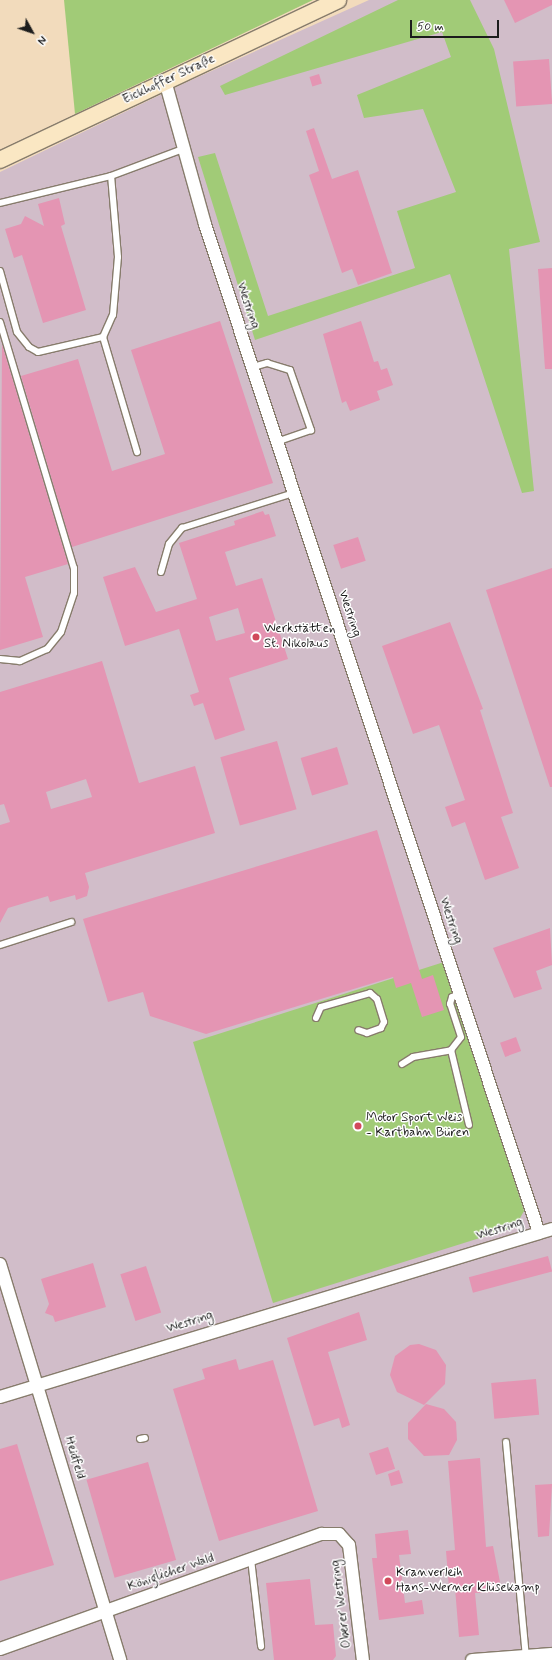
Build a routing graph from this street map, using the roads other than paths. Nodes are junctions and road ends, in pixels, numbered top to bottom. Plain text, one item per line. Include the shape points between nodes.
1 (338, 0) edge
2 (166, 82) junction
3 (183, 149) junction
4 (0, 160) edge
5 (111, 176) junction
6 (1, 204) edge
7 (0, 271) edge
8 (0, 322) edge
9 (103, 337) junction
10 (253, 367) junction
11 (278, 442) junction
12 (137, 452) dead end
13 (294, 492) junction
14 (161, 572) dead end
15 (0, 659) edge
16 (71, 922) dead end
17 (0, 945) edge
18 (460, 994) junction
19 (316, 1018) dead end
20 (358, 1030) dead end
21 (451, 1050) junction
22 (402, 1064) dead end
23 (469, 1125) dead end
24 (552, 1229) edge
25 (539, 1233) junction
26 (0, 1264) edge
27 (37, 1385) junction
28 (0, 1396) edge
29 (506, 1442) dead end
30 (349, 1545) joint
31 (251, 1560) junction
32 (107, 1610) junction
33 (261, 1646) dead end
34 (0, 1649) edge
35 (552, 1654) edge
36 (526, 1656) junction
37 (120, 1660) edge
38 (363, 1660) edge
39 (472, 1660) edge

1 - 2 main road, Eickhoffer Straße
2 - 3 street, Westring
2 - 4 main road, Eickhoffer Straße
3 - 5 lane
3 - 10 street, Westring
5 - 6 lane
5 - 9 lane via 118,257 113,315
7 - 9 lane via 17,332 29,347 38,352
8 - 15 lane via 74,568 69,616 47,650 20,661
9 - 12 lane
10 - 11 street, Westring
10 - 11 lane via 267,363 290,370 311,430
11 - 13 street, Westring
13 - 14 lane via 182,528 169,544
13 - 18 street, Westring
16 - 17 lane
18 - 21 lane via 452,997 450,1004 462,1037
18 - 25 street, Westring
19 - 20 lane via 321,1007 370,993 377,999 384,1022 381,1028 367,1033
21 - 22 lane via 413,1057
21 - 23 lane
24 - 25 street
25 - 27 street, Westring
26 - 27 street, Heidfeld
27 - 28 street, Westring
27 - 32 street, Heidfeld
29 - 36 lane
30 - 31 street, Königlicher Wald via 339,1534 322,1534
30 - 38 street, Oberer Westring
31 - 32 street, Königlicher Wald
31 - 33 lane
32 - 34 street, Königlicher Wald
32 - 37 street, Heidfeld
35 - 36 street
36 - 39 street

